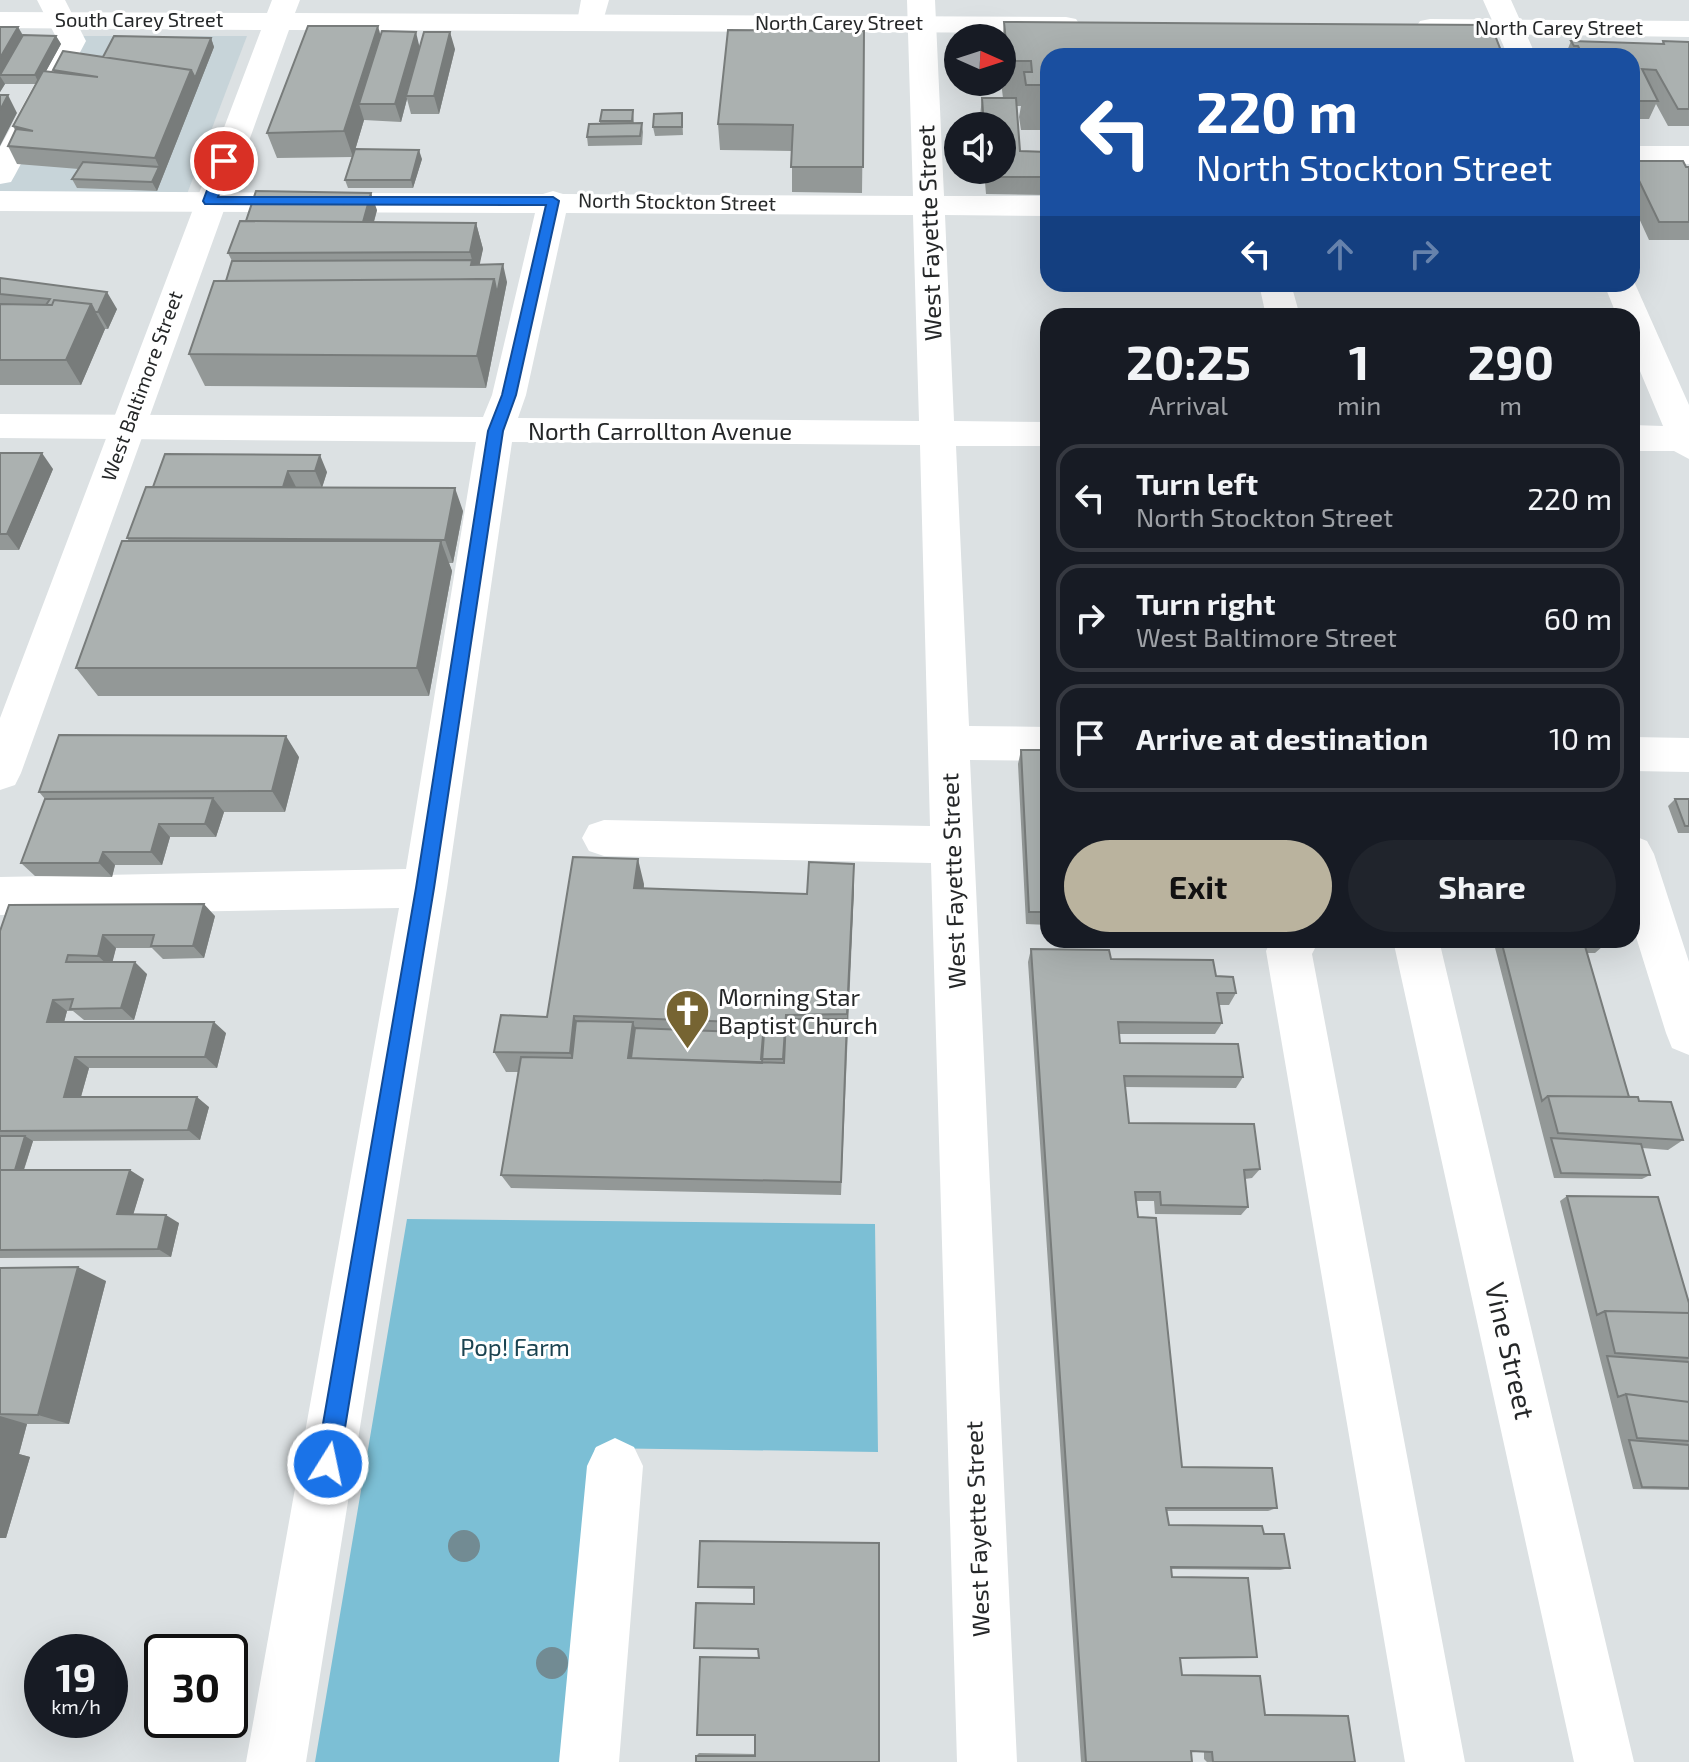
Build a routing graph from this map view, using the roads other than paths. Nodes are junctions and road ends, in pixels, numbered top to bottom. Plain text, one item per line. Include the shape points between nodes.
1 (1497, 0) edge
2 (56, 10) edge
3 (282, 10) edge
4 (593, 11) edge
5 (922, 12) edge
6 (0, 20) edge
7 (1089, 25) edge
8 (1400, 27) edge
9 (1509, 27) junction
10 (1689, 29) edge
11 (1518, 48) edge
12 (1640, 155) edge
13 (1689, 155) edge
14 (0, 175) edge
15 (0, 201) edge
16 (210, 201) junction
17 (553, 201) junction
18 (929, 205) junction
19 (1040, 206) edge
20 (1640, 330) edge
21 (0, 426) edge
22 (128, 426) junction
23 (496, 431) junction
24 (937, 433) junction
25 (1040, 434) edge
26 (1640, 438) edge
27 (1688, 441) edge
28 (8, 730) edge
29 (948, 743) junction
30 (1040, 744) edge
31 (1640, 754) edge
32 (1689, 755) edge
33 (0, 773) edge
34 (604, 838) dead end
35 (953, 844) junction
36 (1640, 879) edge
37 (425, 888) junction
38 (0, 896) edge
39 (1291, 948) edge
40 (1418, 948) edge
41 (1689, 1033) edge
42 (615, 1466) dead end
43 (276, 1762) edge
44 (589, 1762) edge
45 (987, 1762) edge
46 (1435, 1762) edge
47 (1604, 1762) edge

1 - 9 street
2 - 3 street, South Carey Street
2 - 6 street, South Carey Street
2 - 14 street via 72,41
3 - 4 street, North Carey Street
3 - 16 street, West Baltimore Street
4 - 5 street, North Carey Street
5 - 7 street, North Carey Street
5 - 18 street, West Fayette Street
8 - 9 street, North Carey Street
9 - 10 street, North Carey Street
9 - 11 street
12 - 13 street
15 - 16 street, North Stockton Street
16 - 17 street, North Stockton Street
16 - 22 street, West Baltimore Street
17 - 18 street, North Stockton Street
17 - 23 street
18 - 19 street, North Stockton Street
18 - 24 street, West Fayette Street
20 - 27 street
21 - 22 street, North Carrollton Avenue
22 - 23 street, North Carrollton Avenue
22 - 28 street, West Baltimore Street
23 - 24 street, North Carrollton Avenue
23 - 37 street
24 - 25 street, North Carrollton Avenue
24 - 29 street, West Fayette Street
26 - 27 street
28 - 33 street, West Baltimore Street
29 - 30 street
29 - 35 street, West Fayette Street
31 - 32 street
34 - 35 street
35 - 45 street, West Fayette Street
36 - 41 street
37 - 38 street
37 - 43 street
39 - 46 street
40 - 47 street, Vine Street
42 - 44 street

